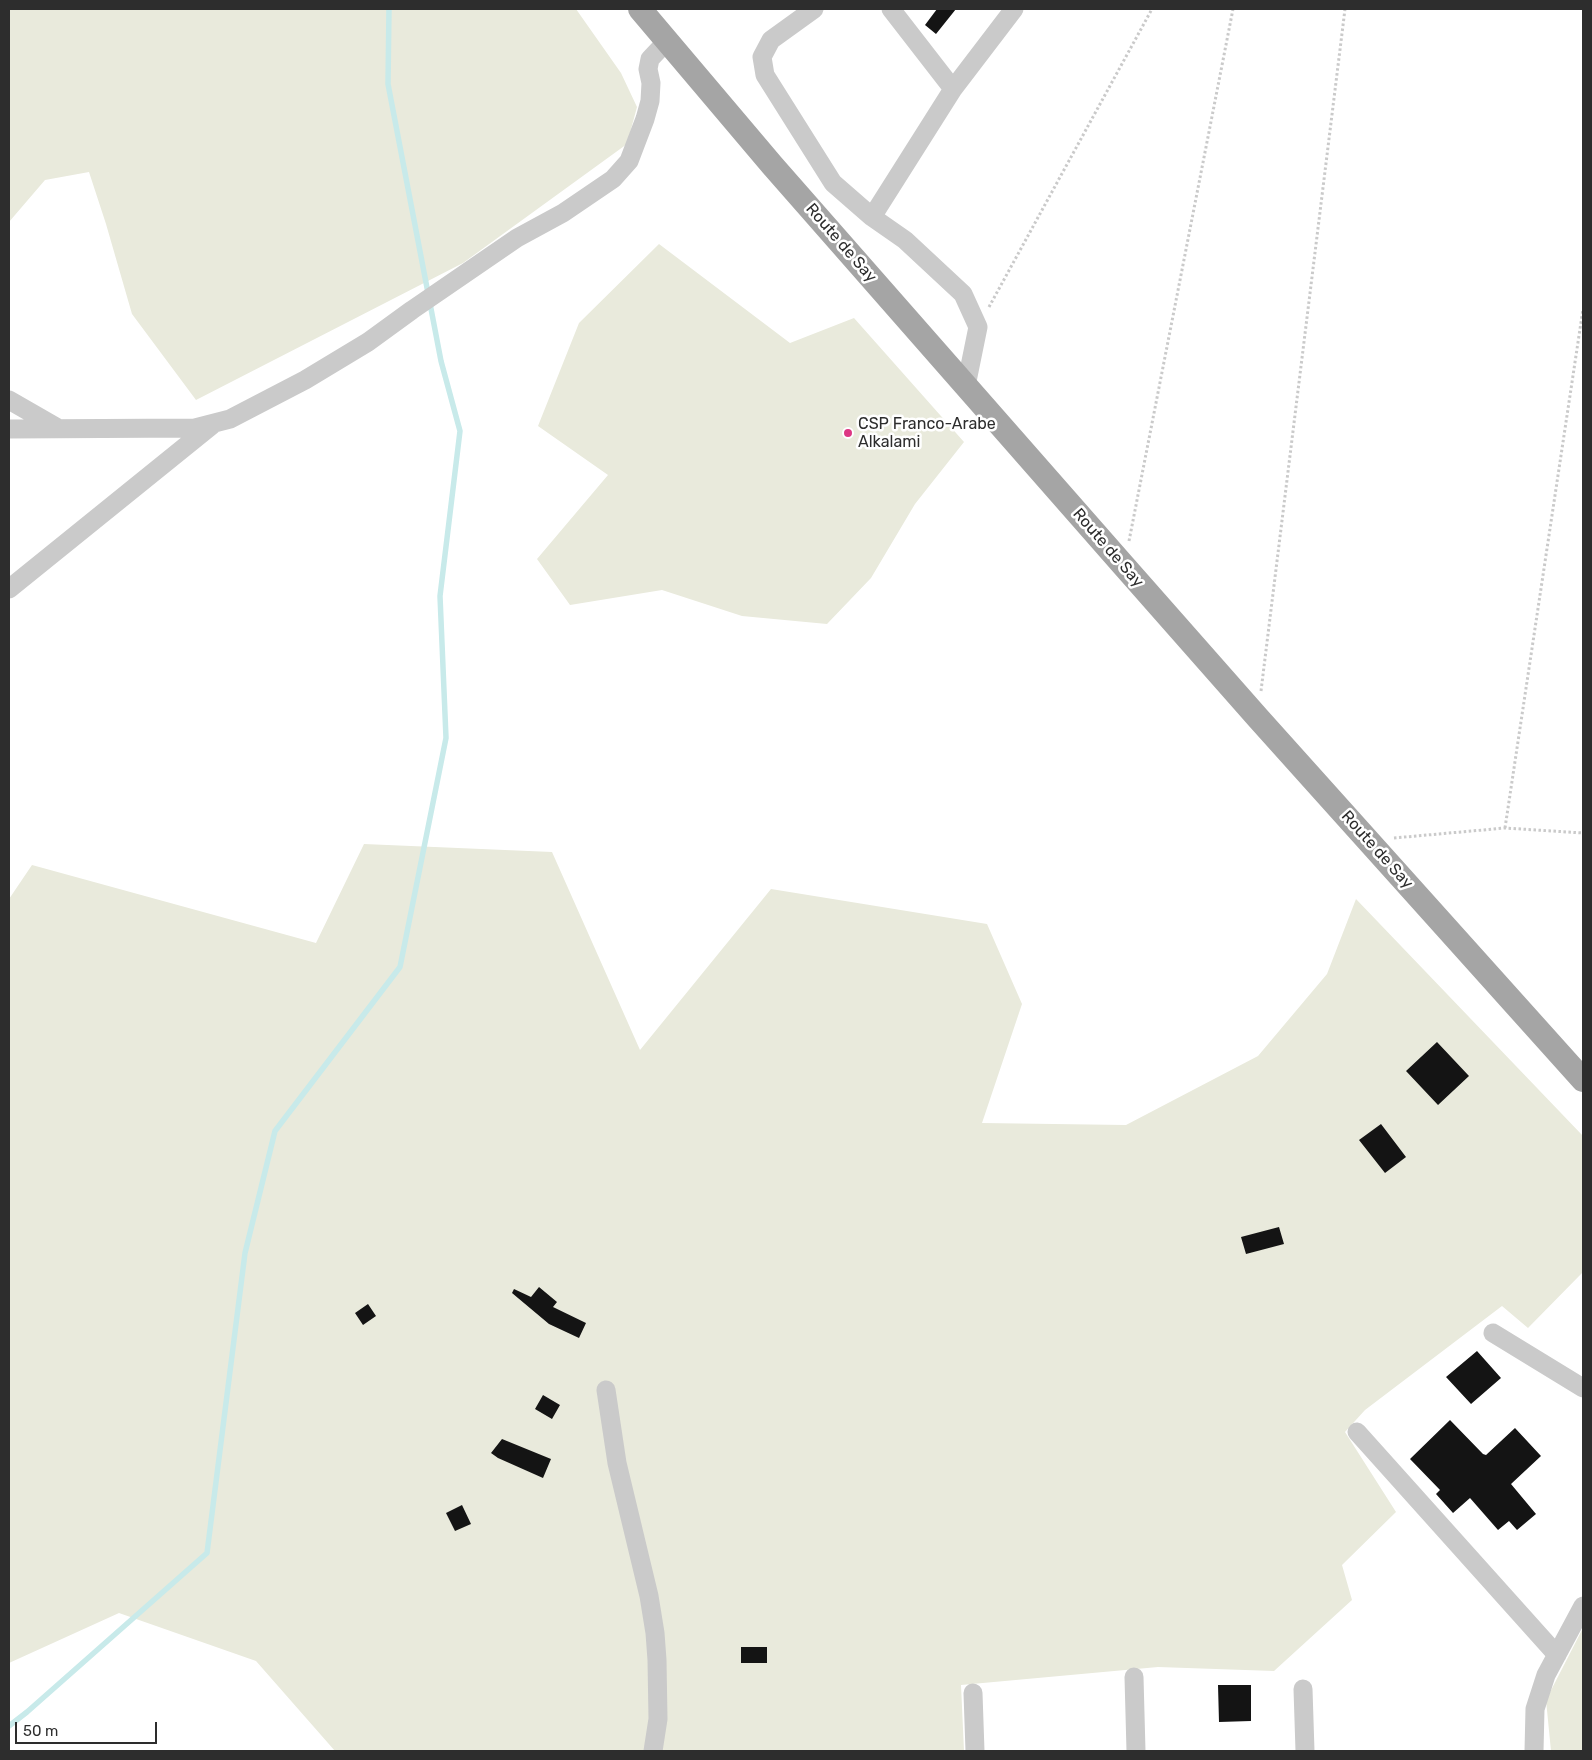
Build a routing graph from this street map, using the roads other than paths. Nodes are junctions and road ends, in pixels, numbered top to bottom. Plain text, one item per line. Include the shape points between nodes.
1 (640, 9) edge
2 (814, 9) edge
3 (891, 9) edge
4 (1014, 9) edge
5 (666, 42) junction
6 (953, 90) junction
7 (872, 217) junction
8 (966, 386) junction
9 (9, 400) edge
10 (214, 424) junction
11 (57, 428) junction
12 (9, 429) edge
13 (9, 589) edge
14 (1583, 1080) edge
15 (1493, 1333) dead end
16 (1583, 1388) edge
17 (606, 1390) dead end
18 (1357, 1432) dead end
19 (1583, 1606) edge
20 (1556, 1655) junction
21 (1134, 1677) dead end
22 (1304, 1688) dead end
23 (973, 1693) dead end
24 (654, 1751) edge
25 (975, 1751) edge
26 (1136, 1751) edge
27 (1305, 1751) edge
28 (1534, 1751) edge

1 - 5 main road, Route de Say
2 - 7 street via 771,40 762,57 765,75 833,183
3 - 6 street
4 - 6 street
5 - 8 main road, Route de Say
5 - 10 street via 650,59 650,101 645,119 629,161 613,179 517,238 368,342 296,385
6 - 7 street
7 - 8 street via 905,240 962,294 978,327
8 - 14 main road, Route de Say
9 - 11 street
10 - 11 street via 195,428
10 - 13 street
11 - 12 street
15 - 16 street
17 - 24 street via 617,1463 655,1633 658,1719
18 - 20 street
19 - 20 street
20 - 28 street via 1535,1709
21 - 26 street
22 - 27 street
23 - 25 street

